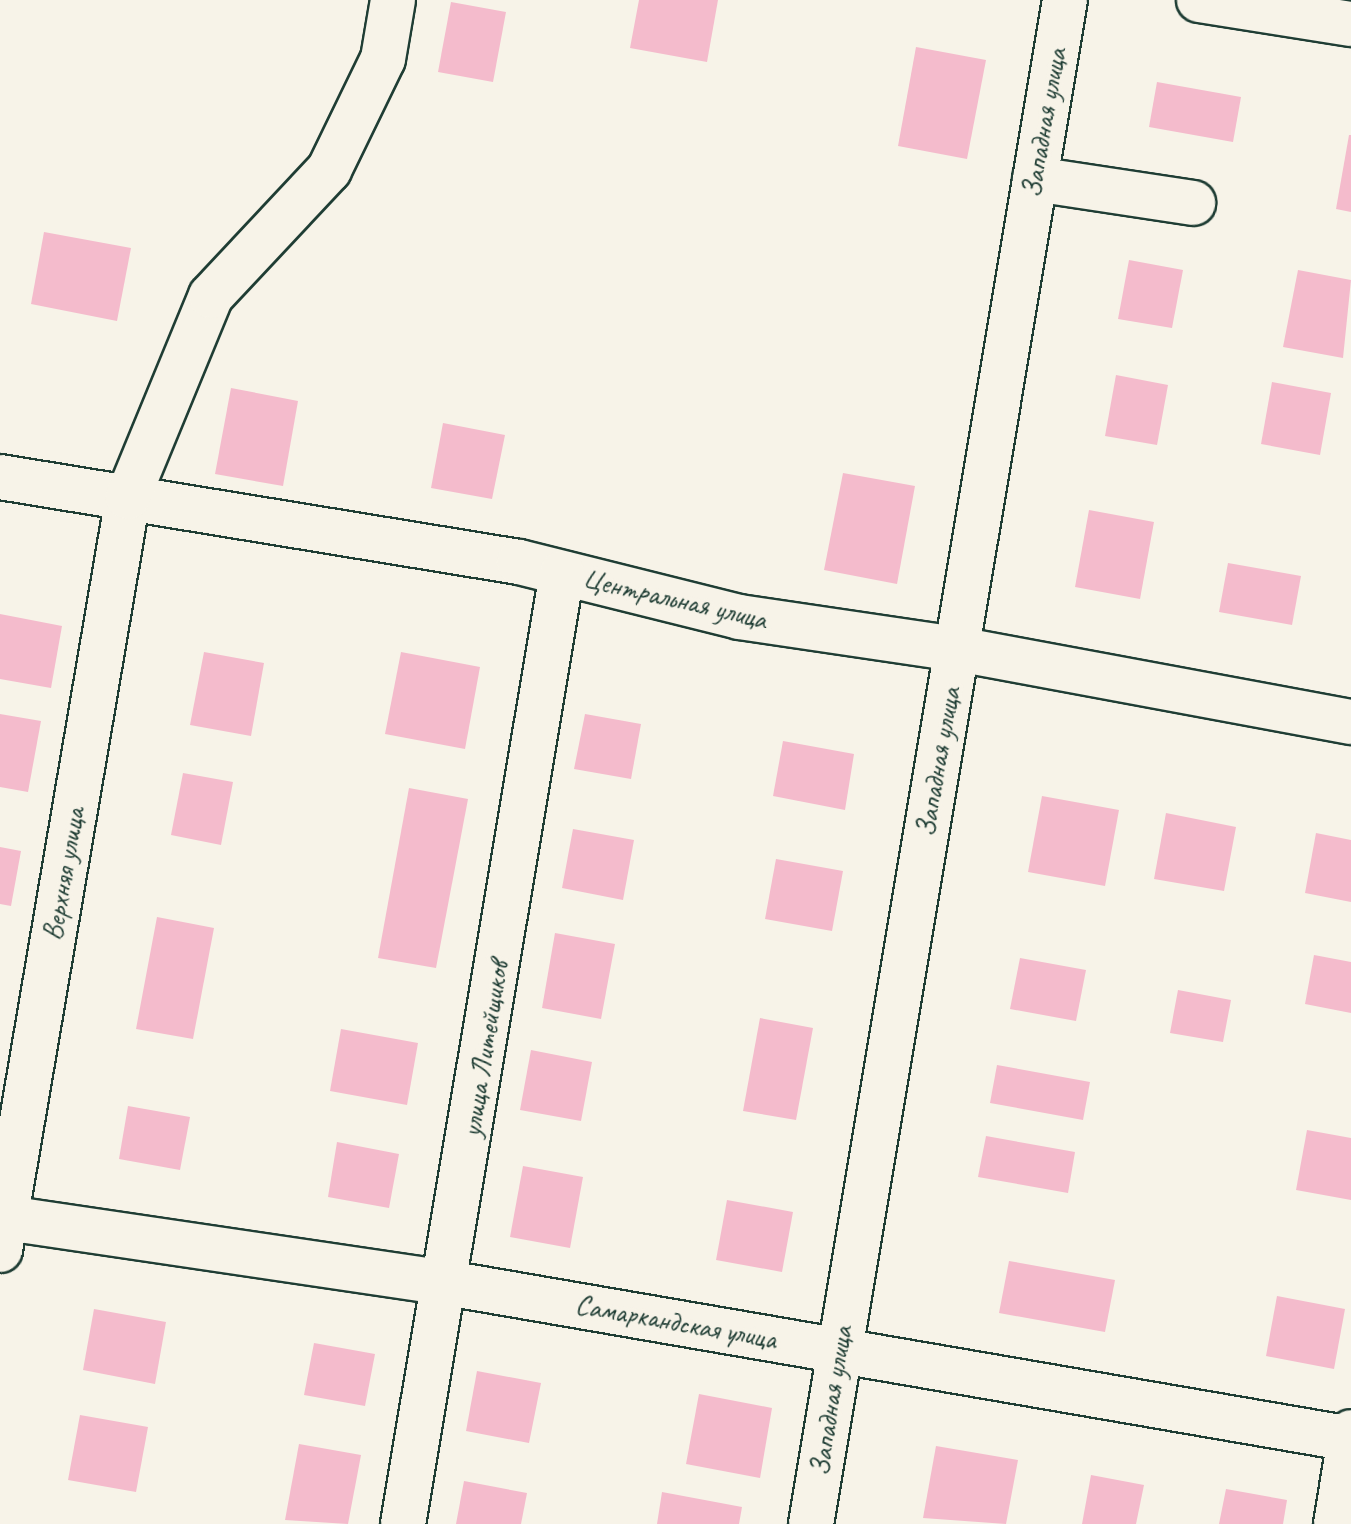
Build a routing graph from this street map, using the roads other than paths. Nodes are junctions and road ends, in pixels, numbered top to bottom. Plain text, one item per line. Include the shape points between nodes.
1 (393, 0) edge
2 (1065, 0) edge
3 (1199, 0) edge
4 (1351, 24) edge
5 (1035, 179) junction
6 (1193, 203) dead end
7 (0, 477) edge
8 (128, 497) junction
9 (562, 573) junction
10 (957, 649) junction
11 (1351, 722) edge
12 (2, 1228) edge
13 (447, 1283) junction
14 (839, 1349) junction
15 (1351, 1432) edge
16 (1350, 1438) edge
17 (403, 1524) edge
18 (811, 1524) edge
19 (1336, 1524) edge

1 - 8 street, Верхняя улица via 383,59 329,170 211,296
2 - 5 street, Западная улица
3 - 4 street
5 - 6 street
5 - 10 street, Западная улица
7 - 8 street, Центральная улица
8 - 9 street, Центральная улица
8 - 12 street, Верхняя улица
9 - 10 street, Центральная улица via 739,617
9 - 13 street, улица Литейщиков
10 - 11 street, Центральная улица
10 - 14 street, Западная улица
12 - 13 street, Самаркандская улица
13 - 14 street, Самаркандская улица
13 - 17 street, улица Литейщиков
14 - 16 street, Самаркандская улица
14 - 18 street, Западная улица
15 - 16 street
16 - 19 street

